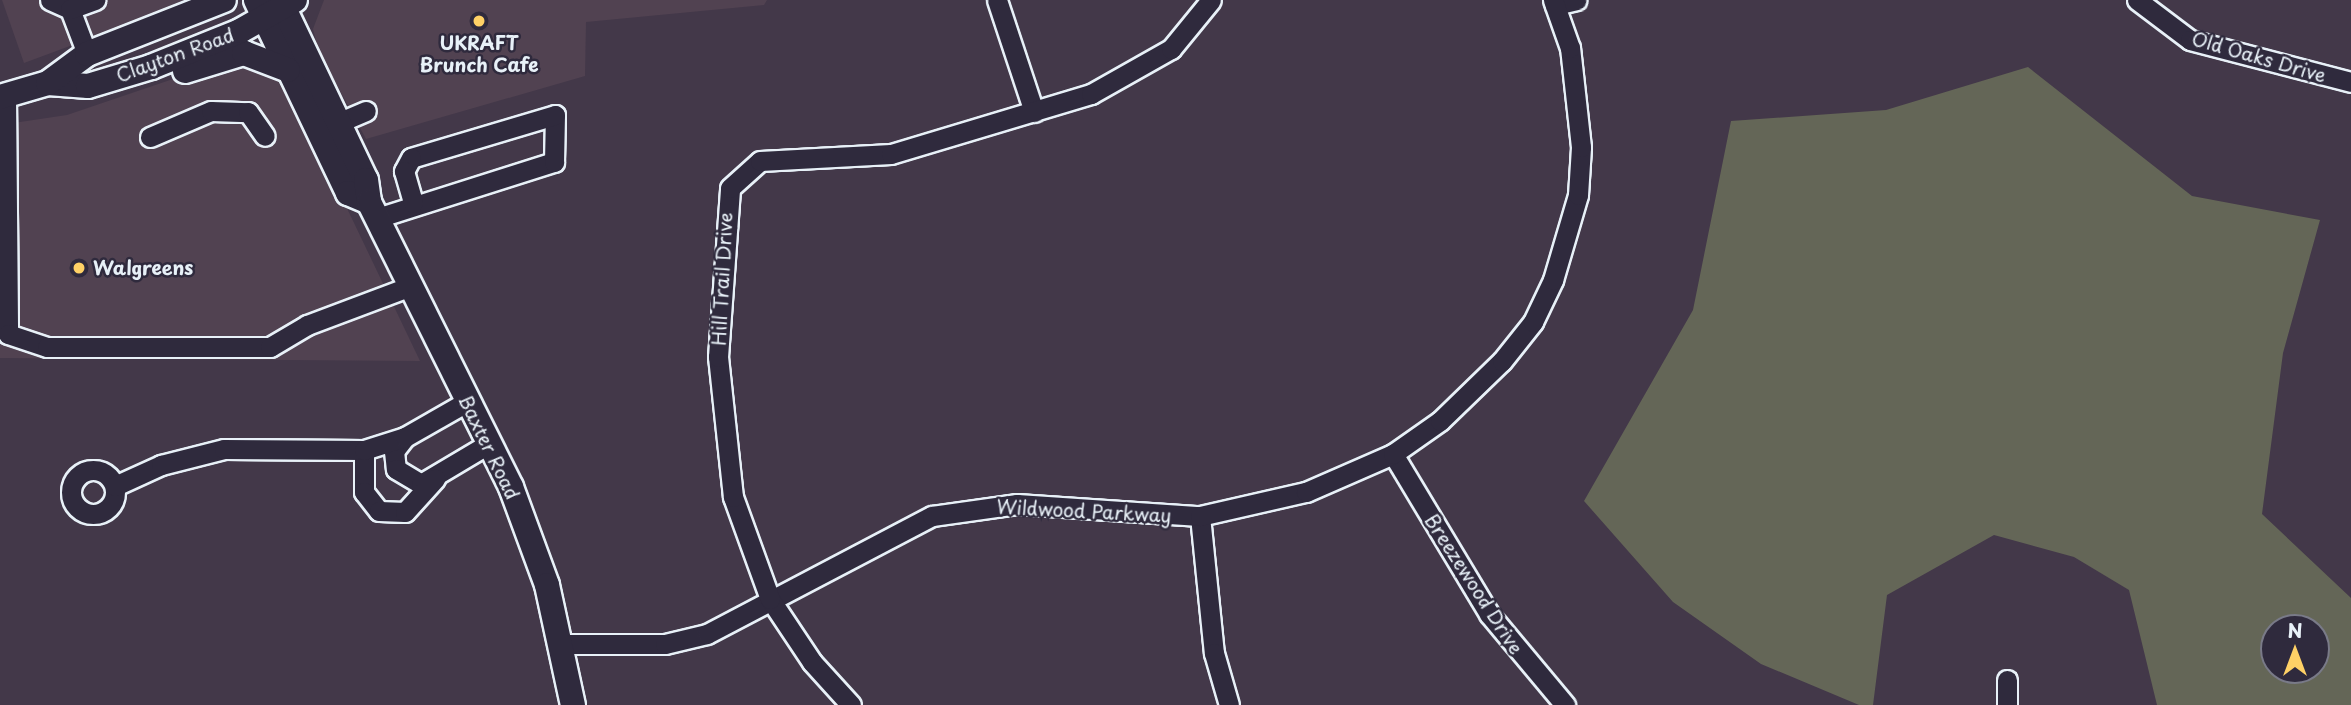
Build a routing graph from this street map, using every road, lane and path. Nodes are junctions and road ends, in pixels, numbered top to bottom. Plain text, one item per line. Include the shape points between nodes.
1 (50, 0) edge
2 (95, 0) edge
3 (997, 0) edge
4 (1211, 0) edge
5 (1576, 0) edge
6 (2137, 0) edge
7 (1554, 2) edge
8 (212, 3) edge
9 (275, 4) edge
10 (70, 9) junction
11 (87, 54) junction
12 (151, 67) junction
13 (288, 70) junction
14 (2351, 82) edge
15 (48, 83) junction
16 (3, 96) edge
17 (366, 111) dead end
18 (1034, 112) junction
19 (340, 122) junction
20 (265, 136) dead end
21 (150, 137) dead end
22 (413, 203) junction
23 (373, 210) junction
24 (411, 286) junction
25 (468, 401) junction
26 (405, 437) junction
27 (488, 444) junction
28 (364, 450) junction
29 (1393, 454) junction
30 (436, 478) junction
31 (115, 486) dead end
32 (1200, 516) junction
33 (770, 599) junction
34 (562, 643) junction
35 (2007, 680) dead end
36 (573, 705) edge
37 (851, 705) edge
38 (1230, 705) edge
39 (1565, 705) edge
40 (2007, 705) edge

1 - 10 street
2 - 10 street
3 - 18 street
4 - 18 street, Hill Trail Drive via 1190,29 1142,70
5 - 7 street
6 - 14 street, Old Oaks Drive via 2190,40
7 - 29 street, Wildwood Parkway via 1570,48 1581,147 1578,195 1553,281 1533,322 1502,361 1440,421
8 - 11 main road, Clayton Road
9 - 12 main road, Clayton Road
9 - 13 main road, Baxter Road
9 - 19 main road, Baxter Road
10 - 11 street
11 - 15 main road, Clayton Road
12 - 13 main road via 173,75 244,53
12 - 15 main road, Clayton Road via 88,86
13 - 23 main road, Baxter Road via 348,193
15 - 16 main road, Clayton Road
16 - 24 street via 8,334 47,347 270,347 307,326
17 - 19 street
18 - 33 street, Hill Trail Drive via 891,154 760,161 730,188 718,357 721,419 733,497
19 - 23 main road, Baxter Road
20 - 21 street via 248,112 211,111
22 - 22 street via 554,162 555,115 411,158 404,171
22 - 23 street
23 - 24 main road, Baxter Road
24 - 25 main road, Baxter Road
25 - 26 street
25 - 27 main road, Baxter Road
26 - 28 street
26 - 30 street via 394,452 398,473 412,483
27 - 30 street
27 - 34 main road, Baxter Road via 534,547
28 - 30 street via 364,492 379,511 405,512
28 - 31 street via 224,449 161,465
29 - 32 street, Wildwood Parkway via 1306,492
29 - 39 street, Breezewood Drive via 1489,614
32 - 33 street, Wildwood Parkway via 977,506 932,516
32 - 38 street via 1214,653
33 - 34 street, Wildwood Parkway via 707,634 664,644
33 - 37 street, Hill Trail Drive via 812,662
34 - 36 main road, Baxter Road
35 - 40 street

